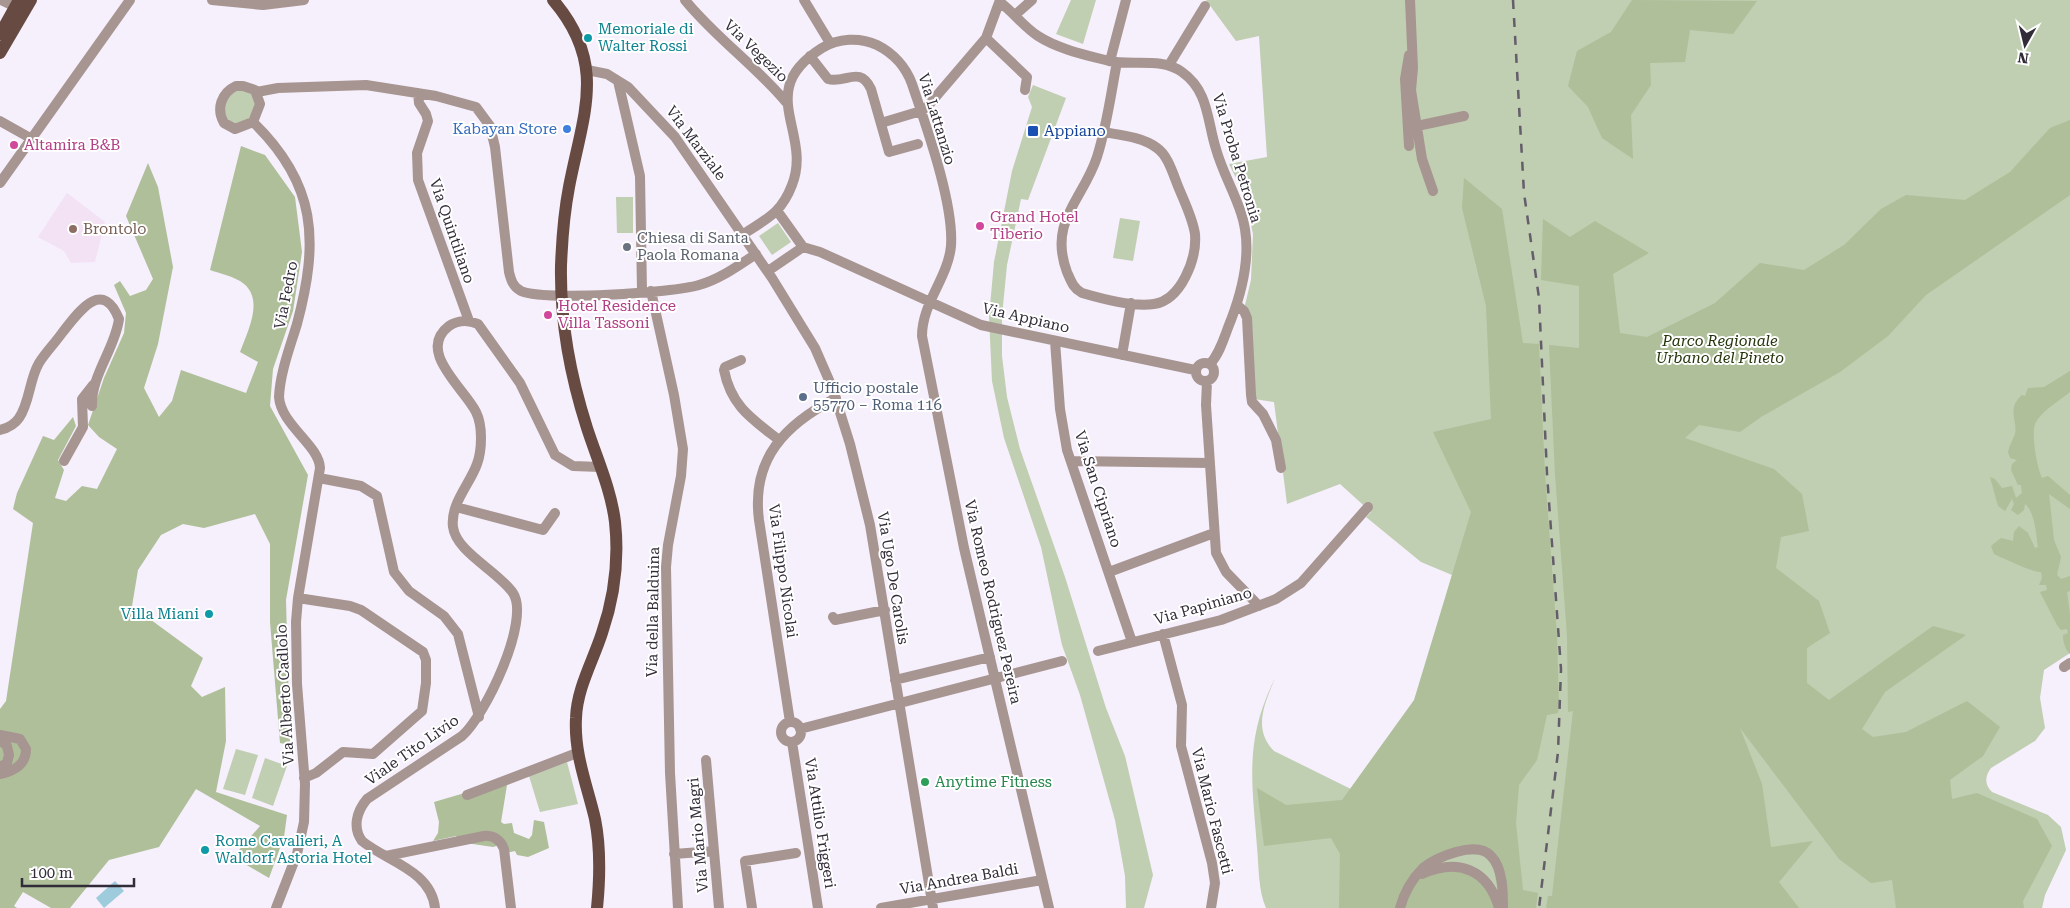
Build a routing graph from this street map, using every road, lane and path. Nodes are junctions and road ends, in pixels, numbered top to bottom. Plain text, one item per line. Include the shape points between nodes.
1 (1, 0) edge
2 (130, 0) edge
3 (212, 0) edge
4 (304, 0) edge
5 (553, 0) edge
6 (685, 0) edge
7 (804, 0) edge
8 (1032, 0) edge
9 (1126, 0) edge
10 (1410, 0) edge
11 (1001, 2) edge
12 (23, 5) edge
13 (1206, 6) dead end
14 (1016, 15) junction
15 (0, 34) edge
16 (986, 38) junction
17 (1412, 40) junction
18 (830, 43) junction
19 (0, 54) edge
20 (810, 56) junction
21 (1114, 62) junction
22 (1169, 65) junction
23 (587, 70) junction
24 (618, 81) junction
25 (1025, 90) dead end
26 (257, 92) junction
27 (418, 93) junction
28 (786, 102) junction
29 (921, 111) junction
30 (1464, 116) dead end
31 (0, 121) edge
32 (253, 122) junction
33 (881, 123) junction
34 (1417, 126) junction
35 (1103, 132) junction
36 (32, 139) junction
37 (918, 144) dead end
38 (1409, 146) dead end
39 (0, 183) edge
40 (1433, 191) dead end
41 (778, 212) junction
42 (742, 234) junction
43 (803, 247) junction
44 (756, 254) junction
45 (768, 271) junction
46 (647, 291) junction
47 (562, 296) junction
48 (930, 301) junction
49 (1131, 303) junction
50 (1237, 305) junction
51 (469, 321) junction
52 (1055, 340) junction
53 (1122, 355) junction
54 (741, 360) dead end
55 (1210, 364) junction
56 (1195, 370) junction
57 (1207, 380) junction
58 (95, 382) junction
59 (836, 398) junction
60 (92, 406) dead end
61 (0, 430) edge
62 (779, 440) junction
63 (64, 461) dead end
64 (1071, 461) junction
65 (1210, 463) junction
66 (600, 467) junction
67 (1281, 468) dead end
68 (319, 478) junction
69 (456, 507) junction
70 (1368, 507) dead end
71 (555, 513) dead end
72 (1214, 533) junction
73 (1109, 572) junction
74 (298, 598) junction
75 (1259, 606) junction
76 (884, 610) junction
77 (833, 618) dead end
78 (1163, 634) junction
79 (1132, 642) junction
80 (1098, 651) dead end
81 (990, 657) junction
82 (1062, 661) dead end
83 (995, 679) junction
84 (895, 680) junction
85 (898, 704) junction
86 (479, 717) junction
87 (790, 722) junction
88 (800, 729) junction
89 (0, 735) edge
90 (0, 740) edge
91 (792, 742) junction
92 (577, 754) junction
93 (706, 760) dead end
94 (0, 767) edge
95 (0, 774) edge
96 (304, 778) junction
97 (467, 795) dead end
98 (714, 851) junction
99 (796, 853) dead end
100 (674, 854) junction
101 (386, 856) junction
102 (1042, 880) junction
103 (1413, 880) junction
104 (932, 904) edge
105 (276, 908) edge
106 (435, 908) edge
107 (511, 908) edge
108 (597, 908) edge
109 (678, 908) edge
110 (719, 908) edge
111 (752, 908) edge
112 (818, 908) edge
113 (881, 908) edge
114 (1049, 908) edge
115 (1211, 908) edge
116 (1400, 908) edge
117 (1499, 908) edge
118 (1503, 908) edge

1 - 12 street
2 - 36 street
3 - 4 street via 245,5
5 - 23 main road via 571,27
6 - 28 street, Via Vegezio via 700,19 766,78
7 - 18 street
8 - 14 street
9 - 21 street
10 - 17 street
11 - 14 street
11 - 16 street
12 - 15 main road
12 - 19 main road
13 - 22 street
14 - 21 street via 1040,37 1070,50
16 - 25 street via 1027,77
16 - 29 street
17 - 34 street via 1411,88
17 - 38 street via 1405,79
18 - 20 street, Via Lattanzio
18 - 29 street, Via Lattanzio via 857,40 888,52 908,74
20 - 28 street, Via Lattanzio via 795,72
20 - 33 street via 828,79 856,76 864,79 871,89
21 - 22 street
21 - 35 street
22 - 50 street, Via Proba Petronia via 1186,75 1203,96 1215,149 1242,217 1246,268
23 - 24 street, Via Marziale via 603,73
23 - 47 main road via 586,109 564,214
24 - 42 street, Via Marziale via 638,96 675,137
24 - 46 street, Via della Balduina via 640,176
26 - 27 street via 271,88 348,85
26 - 32 street via 260,104
26 - 32 street via 243,86 233,87 224,96 220,110 222,119 230,128 239,129
27 - 47 street via 473,105 485,117 496,147 511,279 516,288 525,292
27 - 51 street, Via Quintiliano via 428,121 417,153 418,180
28 - 41 street, Via Lattanzio via 796,168 792,186
29 - 33 street
29 - 48 street, Via Lattanzio via 949,218 951,246 946,268
30 - 34 street
31 - 36 street
32 - 68 street, Via Fedro via 294,171 308,215 305,290 279,398 286,417 319,461
33 - 37 street via 889,152
34 - 40 street via 1422,160
35 - 49 street via 1095,162 1064,223 1061,237 1063,252 1071,281 1078,291
35 - 49 street via 1148,142 1160,150 1195,232 1194,251 1175,294 1154,304
36 - 39 street
41 - 42 street
41 - 43 street
42 - 44 street, Via Marziale
43 - 45 street
43 - 48 street, Via Appiano
44 - 45 street, Via Ugo De Carolis
44 - 46 street via 706,283 683,289
45 - 59 street, Via Ugo De Carolis via 815,348
46 - 47 street
46 - 100 street, Via della Balduina via 683,449 666,567
47 - 66 main road via 569,361
48 - 52 street, Via Appiano via 981,325
48 - 81 street, Via Romeo Rodriguez Pereira via 923,320 922,336 949,478
49 - 53 street
50 - 55 street, Via Proba Petronia via 1218,353
50 - 67 street via 1246,318 1252,402 1263,414 1276,440
51 - 66 street via 480,326 520,383 555,455 570,465
51 - 69 street, Viale Tito Livio via 449,326 442,333 437,347 440,360 474,410 480,428 477,465
52 - 53 street, Via Appiano
52 - 64 street, Via San Cipriano via 1062,420
53 - 56 street, Via Appiano
54 - 62 street via 724,370 736,403
55 - 56 street via 1202,363
55 - 57 street via 1214,371
56 - 57 street via 1198,378
57 - 65 street
58 - 60 street via 91,393
58 - 61 street via 120,318 104,300 85,304 75,316 38,363 19,418
58 - 63 street via 82,399 83,427
59 - 62 street, Via Filippo Nicolai via 803,417
59 - 76 street, Via Ugo De Carolis via 862,486
62 - 87 street, Via Filippo Nicolai via 764,468 758,514
64 - 65 street
64 - 73 street, Via San Cipriano
65 - 72 street
66 - 92 main road via 614,516 614,573 604,626 578,699
68 - 74 street, Via Alberto Cadlolo
68 - 86 street via 361,486 377,496 394,572 409,591 444,616 458,634
69 - 71 street via 543,530
69 - 86 street, Viale Tito Livio via 452,522 458,540 508,587 518,604 517,621 501,671
70 - 75 street, Via Papiniano via 1301,583
72 - 73 street
72 - 75 street via 1221,565
73 - 79 street, Via San Cipriano
74 - 96 street, Via Alberto Cadlolo via 297,684
74 - 96 street via 361,610 423,652 426,660 426,695 422,711 373,754 343,752
75 - 78 street, Via Papiniano via 1222,620
76 - 77 street
76 - 84 street, Via Ugo De Carolis
78 - 79 street, Via Papiniano
78 - 115 street, Via Mario Fascetti via 1182,705 1180,746 1212,863 1215,883
79 - 80 street, Via Papiniano
81 - 83 street, Via Romeo Rodriguez Pereira
81 - 84 street
82 - 83 street
83 - 85 street
83 - 102 street, Via Romeo Rodriguez Pereira
84 - 85 street, Via Ugo De Carolis
85 - 88 street
85 - 104 street, Via Ugo De Carolis
86 - 101 street, Viale Tito Livio via 462,736 363,805 357,820 359,837
87 - 88 street via 796,723
87 - 91 street via 782,727 781,734
88 - 91 street via 798,739
89 - 95 street via 20,739 26,751 20,766
90 - 94 street via 7,746 9,755 7,763
91 - 112 street, Via Attilio Friggeri
92 - 97 street
92 - 108 main road via 599,846
93 - 98 street, Via Mario Magri
96 - 105 street, Via Alberto Cadlolo via 305,808 300,843
98 - 100 street
98 - 110 street, Via Mario Magri
99 - 111 street via 745,861
100 - 109 street, Via della Balduina
101 - 106 street, Viale Tito Livio via 421,879 432,896
101 - 107 street via 484,836 493,837 504,849
102 - 104 street, Via Andrea Baldi
102 - 114 street, Via Romeo Rodriguez Pereira
103 - 116 street
103 - 117 street via 1438,868 1476,871 1485,880
103 - 118 street via 1430,863 1456,852 1476,849 1489,854 1496,863 1503,889
104 - 113 street, Via Andrea Baldi

